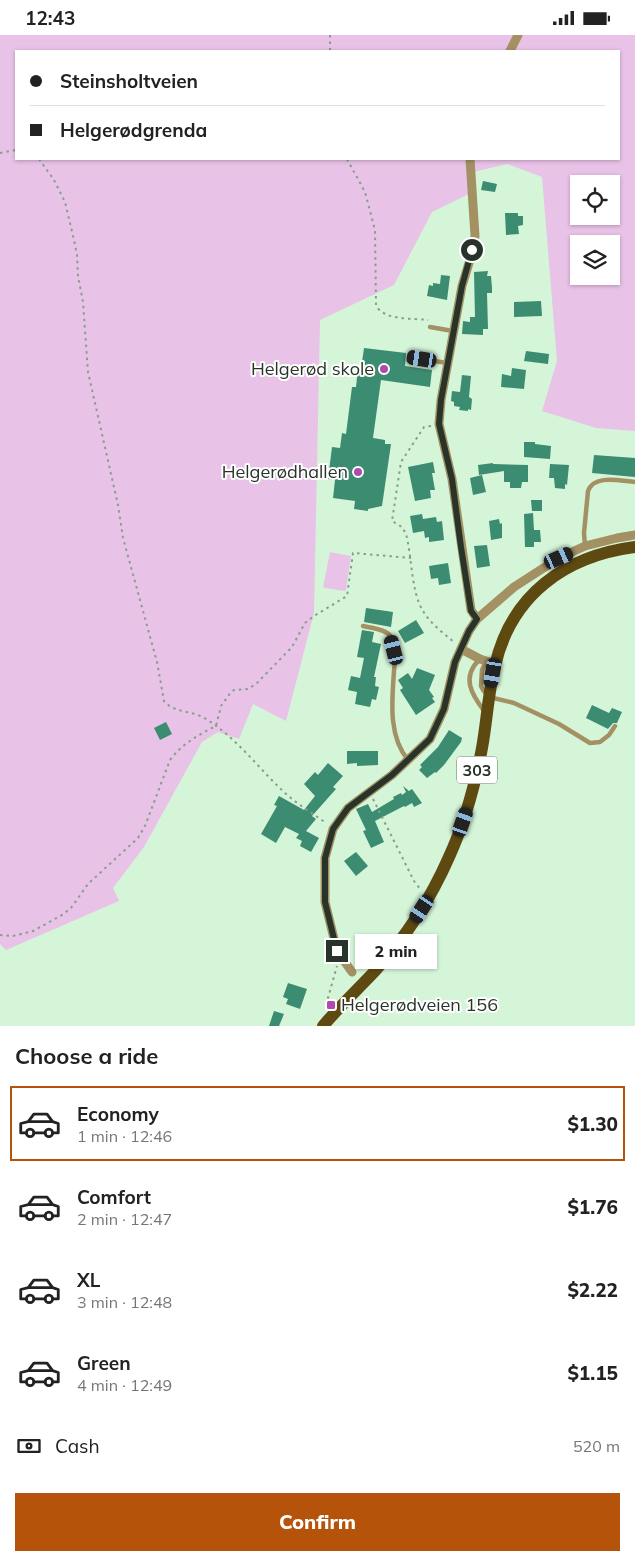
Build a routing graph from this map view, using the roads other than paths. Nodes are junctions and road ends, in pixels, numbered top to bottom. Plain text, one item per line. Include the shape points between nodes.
1 (518, 35) edge
2 (510, 50) edge
3 (470, 160) edge
4 (430, 327) road end
5 (455, 331) junction
6 (409, 357) dead end
7 (449, 363) junction
8 (635, 482) edge
9 (635, 535) edge
10 (585, 546) junction
11 (635, 547) edge
12 (477, 619) junction
13 (363, 626) dead end
14 (461, 649) junction
15 (487, 661) junction
16 (489, 697) junction
17 (487, 714) junction
18 (616, 726) dead end
19 (408, 760) junction
20 (352, 972) dead end
21 (323, 1026) edge

1 - 2 street
3 - 5 street via 475,235
4 - 5 lane
5 - 7 street
6 - 7 lane
7 - 12 street via 439,424 452,479 471,611
8 - 10 lane via 606,480 590,485
9 - 10 street
10 - 12 street via 520,583
11 - 15 main road, 303 via 586,558 545,582 514,617
12 - 14 street
13 - 19 lane via 386,632 391,637 395,657 394,726 398,743
14 - 15 street
14 - 19 street via 436,728 430,739
15 - 16 main road, 303
15 - 17 lane via 474,665 470,673 470,687
16 - 17 main road, 303
16 - 18 lane via 514,703 590,743 600,742
17 - 21 main road, 303 via 467,811 450,856 430,895 389,955
19 - 20 street via 348,808 333,829 325,858 325,902 337,951

